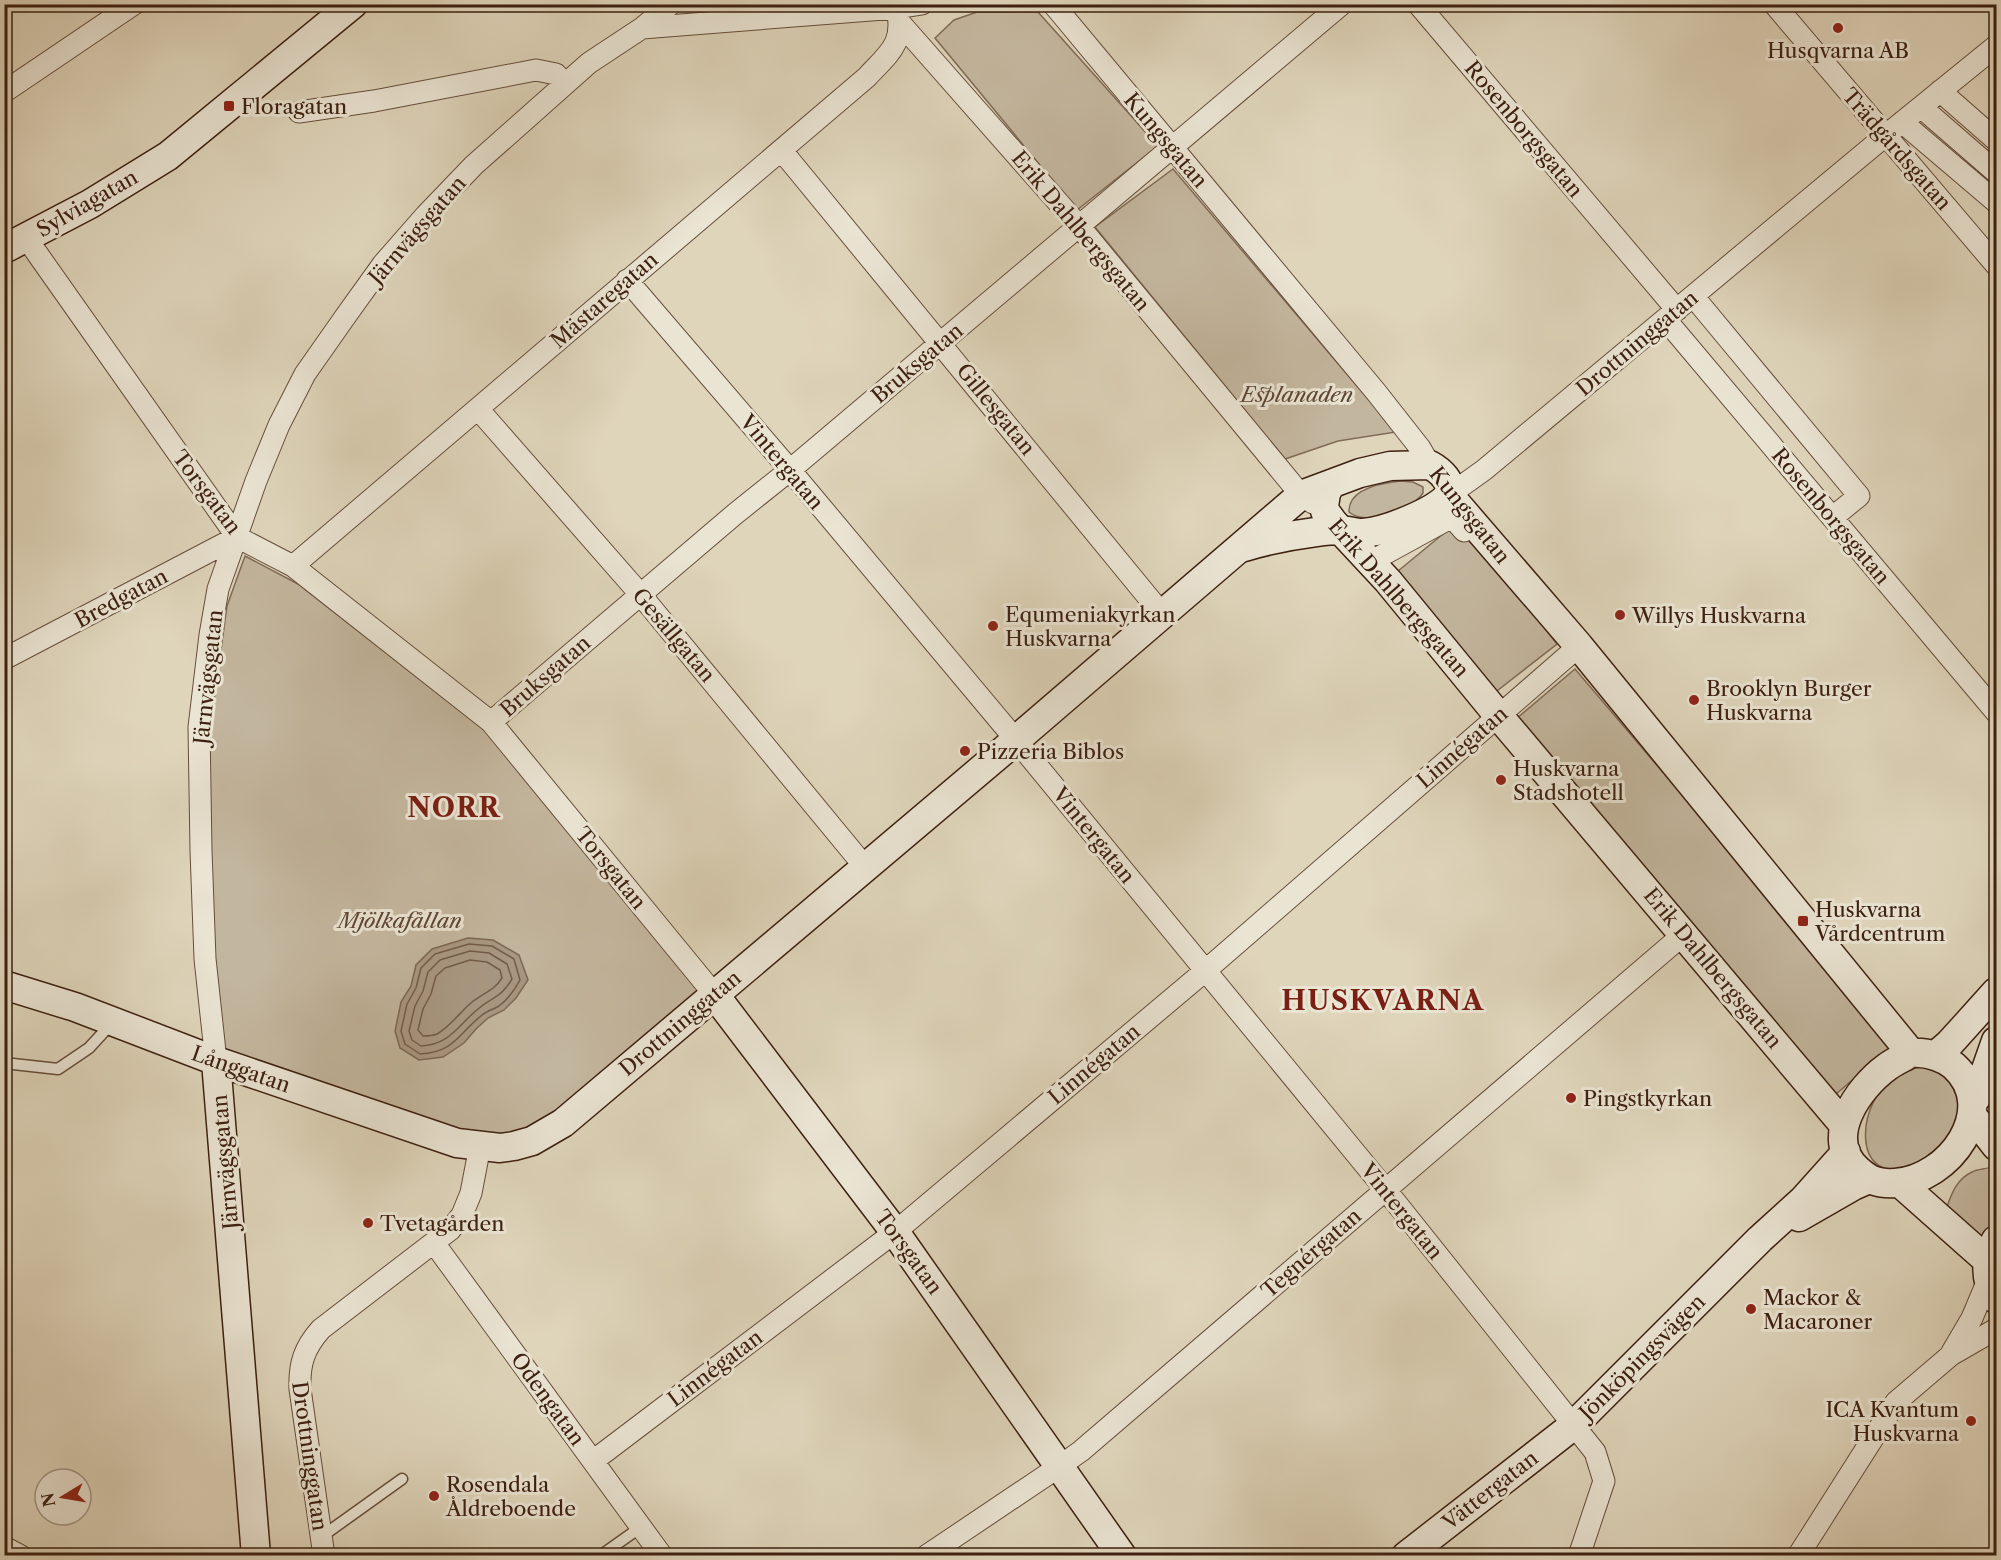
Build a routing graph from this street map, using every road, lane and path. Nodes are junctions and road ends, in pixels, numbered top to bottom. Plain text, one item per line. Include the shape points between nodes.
1 (134, 4) edge
2 (353, 4) edge
3 (671, 4) edge
4 (922, 4) edge
5 (1053, 4) edge
6 (1342, 4) edge
7 (1418, 4) edge
8 (1774, 4) edge
9 (899, 16) junction
10 (642, 28) junction
11 (1996, 46) edge
12 (564, 85) junction
13 (4, 92) edge
14 (1940, 92) junction
15 (1920, 107) junction
16 (298, 112) dead end
17 (1902, 122) junction
18 (1885, 136) junction
19 (1996, 140) edge
20 (1172, 148) junction
21 (782, 151) junction
22 (1996, 172) edge
23 (1996, 202) edge
24 (1079, 226) junction
25 (4, 249) edge
26 (34, 249) dead end
27 (1993, 256) edge
28 (627, 280) junction
29 (1679, 308) junction
30 (941, 343) junction
31 (478, 409) junction
32 (1809, 435) junction
33 (1782, 458) junction
34 (790, 470) junction
35 (1439, 477) junction
36 (1301, 495) junction
37 (1332, 508) junction
38 (1833, 517) junction
39 (1464, 531) dead end
40 (237, 537) junction
41 (1237, 549) junction
42 (1379, 557) dead end
43 (293, 566) junction
44 (640, 594) junction
45 (1162, 614) junction
46 (1579, 646) junction
47 (4, 659) edge
48 (1996, 712) edge
49 (1498, 715) junction
50 (491, 722) junction
51 (1016, 740) junction
52 (865, 867) junction
53 (1684, 934) junction
54 (1205, 971) junction
55 (4, 985) edge
56 (1996, 992) edge
57 (714, 994) junction
58 (114, 1022) junction
59 (1996, 1041) edge
60 (1923, 1054) junction
61 (216, 1061) junction
62 (4, 1063) edge
63 (1975, 1108) junction
64 (1843, 1124) junction
65 (480, 1146) junction
66 (1996, 1146) edge
67 (1846, 1152) junction
68 (1869, 1179) junction
69 (1900, 1183) junction
70 (1385, 1189) junction
71 (895, 1232) junction
72 (1760, 1239) junction
73 (434, 1243) junction
74 (1992, 1270) edge
75 (1996, 1329) edge
76 (1951, 1355) junction
77 (1574, 1425) junction
78 (593, 1461) junction
79 (1060, 1467) junction
80 (402, 1479) dead end
81 (641, 1527) junction
82 (322, 1546) edge
83 (4, 1547) edge
84 (21, 1556) edge
85 (256, 1556) edge
86 (600, 1556) edge
87 (662, 1556) edge
88 (926, 1556) edge
89 (1122, 1556) edge
90 (1406, 1556) edge
91 (1579, 1556) edge
92 (1798, 1556) edge

1 - 13 street
2 - 25 street, Sylviagatan via 168,156 90,204
3 - 10 street, Järnvägsgatan
4 - 9 street
5 - 20 street, Kungsgatan
6 - 20 street, Bruksgatan
7 - 29 street, Rosenborgsgatan
8 - 18 street, Trädgårdsgatan
9 - 10 street
9 - 21 street, Mästaregatan via 896,46 867,77
9 - 24 street, Erik Dahlbergsgatan
10 - 12 street, Järnvägsgatan via 589,63
11 - 14 street, Drottninggatan
12 - 16 street via 556,74 536,70
12 - 40 street, Järnvägsgatan via 474,165 383,264 305,374 279,425
14 - 15 street, Drottninggatan
14 - 19 street
15 - 17 street, Drottninggatan
15 - 22 street
17 - 18 street, Drottninggatan
17 - 23 street
18 - 27 street, Trädgårdsgatan
18 - 29 street, Drottninggatan
20 - 24 street, Bruksgatan
20 - 35 street, Kungsgatan via 1376,392
21 - 28 street, Mästaregatan
21 - 30 street, Gillesgatan
24 - 30 street, Bruksgatan
24 - 36 street, Erik Dahlbergsgatan
26 - 40 street, Torsgatan
28 - 31 street, Mästaregatan
28 - 34 street, Vintergatan
29 - 32 street
29 - 33 street, Rosenborgsgatan
29 - 35 street, Drottninggatan via 1475,477
30 - 34 street, Bruksgatan
30 - 45 street, Gillesgatan
31 - 43 street, Mästaregatan
31 - 44 street, Gesällgatan
32 - 33 street
32 - 38 street via 1859,496
33 - 38 street, Rosenborgsgatan
34 - 44 street, Bruksgatan
34 - 51 street, Vintergatan
35 - 37 street, Drottninggatan via 1390,466 1354,474
35 - 37 street, Drottninggatan via 1439,504 1403,522 1363,533
35 - 46 street, Kungsgatan
36 - 37 street, Drottninggatan
36 - 41 street, Drottninggatan
37 - 41 street, Drottninggatan via 1286,536
37 - 49 street, Erik Dahlbergsgatan
38 - 48 street, Rosenborgsgatan
39 - 42 street via 1452,517
40 - 43 street, Torsgatan
40 - 47 street, Bredgatan
40 - 61 street, Järnvägsgatan via 218,589 199,727 205,948
41 - 45 street, Drottninggatan
43 - 50 street, Torsgatan
44 - 50 street, Bruksgatan
44 - 52 street, Gesällgatan
45 - 51 street, Drottninggatan
46 - 49 street, Linnégatan
46 - 60 street, Kungsgatan
49 - 53 street, Erik Dahlbergsgatan
49 - 54 street, Linnégatan
50 - 57 street, Torsgatan
51 - 52 street, Drottninggatan
51 - 54 street, Vintergatan
52 - 57 street, Drottninggatan
53 - 64 street, Erik Dahlbergsgatan
53 - 70 street, Tegnérgatan
54 - 70 street, Vintergatan
54 - 71 street, Linnégatan
55 - 58 street, Långgatan
56 - 60 street via 1958,1035
57 - 65 street, Drottninggatan via 563,1123 532,1141 514,1146
57 - 71 street, Torsgatan
58 - 61 street, Långgatan
58 - 62 lane via 89,1048 58,1070
59 - 63 street
60 - 63 street via 1961,1071
60 - 64 street via 1888,1066 1874,1078
61 - 65 street, Långgatan via 436,1136
61 - 85 street, Järnvägsgatan
63 - 66 street
63 - 69 street via 1964,1142 1947,1161
64 - 67 street
65 - 73 street, Drottninggatan via 471,1194 462,1215
67 - 68 street
67 - 72 street, Jönköpingsvägen via 1803,1200
68 - 69 street via 1880,1184
68 - 72 street, Jönköpingsvägen
69 - 74 street
70 - 77 street, Vintergatan
70 - 79 street, Tegnérgatan
71 - 78 street, Linnégatan
71 - 79 street, Torsgatan
72 - 77 street, Jönköpingsvägen
73 - 78 street, Odengatan
73 - 82 street, Drottninggatan via 321,1329 302,1355 300,1389
74 - 76 street
75 - 76 street
76 - 92 street via 1896,1402
77 - 90 street, Vättergatan
77 - 91 street, Jönköpingsvägen via 1595,1452 1604,1481
78 - 81 street, Odengatan
79 - 88 street, Tegnérgatan
79 - 89 street, Torsgatan
80 - 82 lane
81 - 86 lane
81 - 87 street, Odengatan
83 - 84 street

